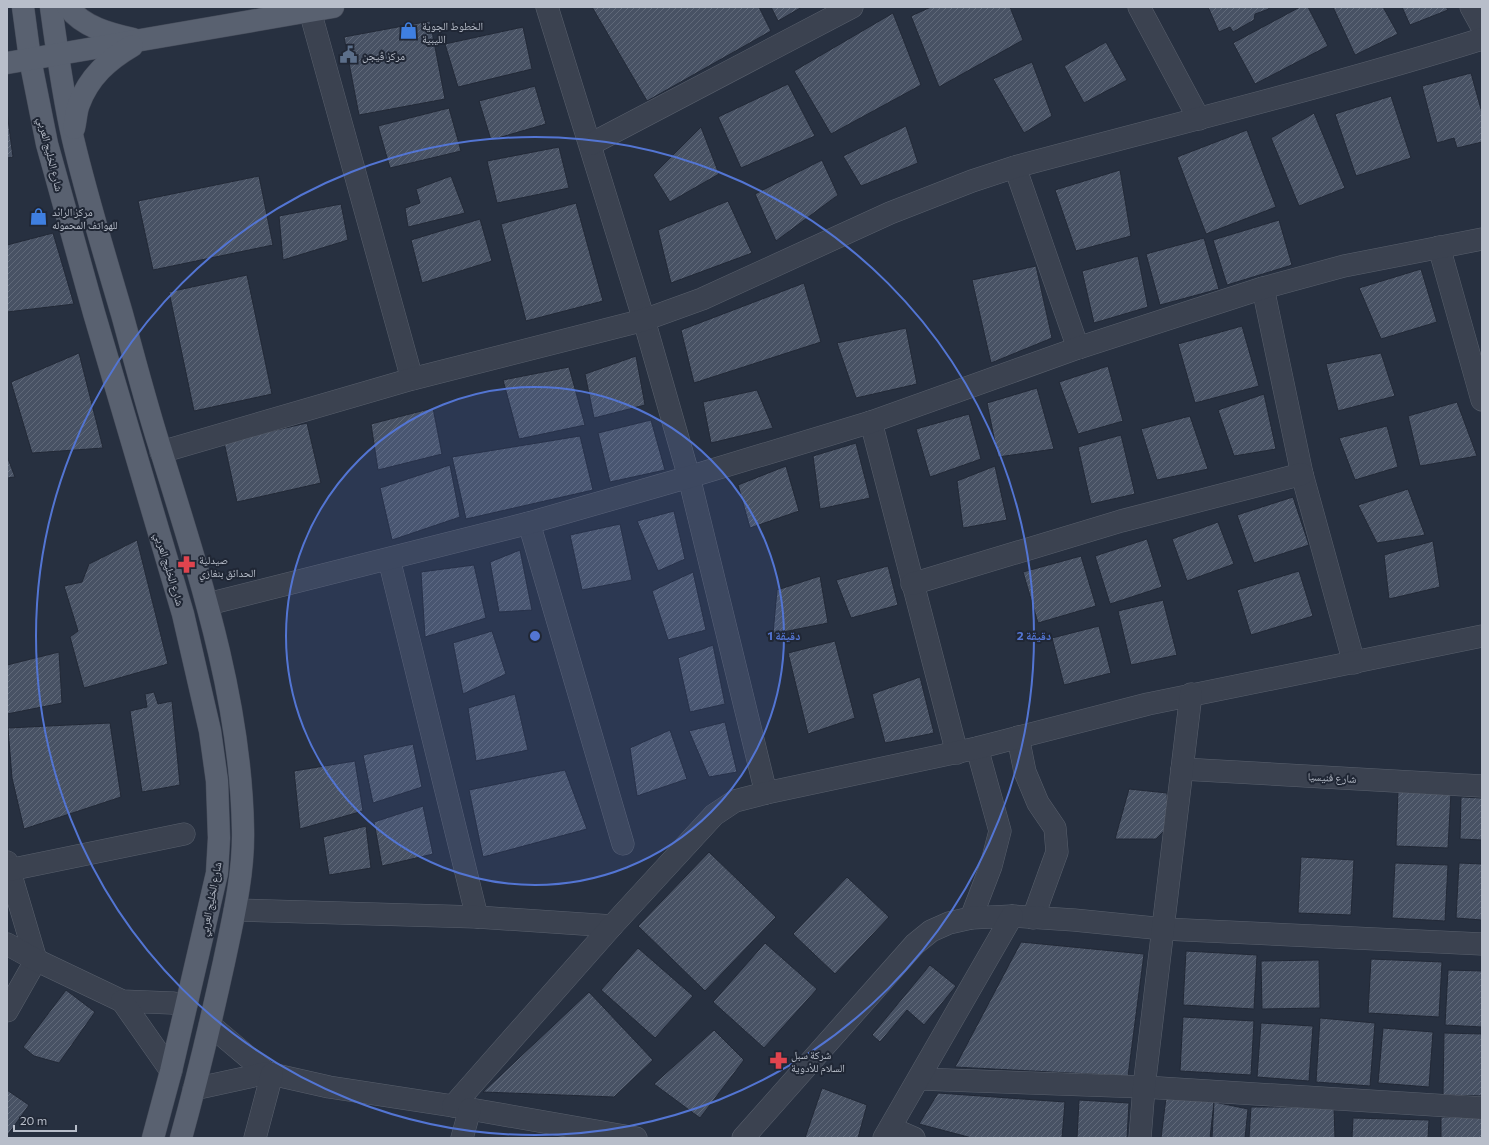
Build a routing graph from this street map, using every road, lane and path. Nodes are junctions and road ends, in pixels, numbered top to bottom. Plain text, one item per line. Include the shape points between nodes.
1 (23, 7) edge
2 (51, 7) edge
3 (68, 7) edge
4 (333, 7) edge
5 (547, 7) edge
6 (852, 7) edge
7 (1139, 7) edge
8 (1471, 7) edge
9 (310, 11) junction
10 (1482, 27) edge
11 (1482, 39) edge
12 (142, 40) junction
13 (58, 54) junction
14 (30, 59) junction
15 (7, 63) edge
16 (1198, 119) junction
17 (72, 137) junction
18 (591, 144) junction
19 (1015, 167) junction
20 (1482, 239) edge
21 (1439, 247) junction
22 (1263, 288) junction
23 (644, 320) junction
24 (1078, 348) junction
25 (412, 378) junction
26 (1482, 400) edge
27 (871, 422) junction
28 (161, 452) junction
29 (1302, 474) junction
30 (689, 477) junction
31 (529, 524) junction
32 (389, 559) junction
33 (912, 584) junction
34 (208, 604) junction
35 (1482, 636) edge
36 (1354, 663) junction
37 (1191, 694) junction
38 (1018, 737) junction
39 (967, 751) junction
40 (1182, 768) junction
41 (1482, 786) edge
42 (766, 794) junction
43 (184, 834) dead end
44 (623, 844) dead end
45 (8, 866) edge
46 (235, 910) junction
47 (478, 917) junction
48 (1023, 917) junction
49 (971, 918) junction
50 (612, 926) junction
51 (1164, 929) junction
52 (7, 944) edge
53 (1482, 944) edge
54 (36, 960) junction
55 (122, 1001) junction
56 (186, 1005) junction
57 (7, 1011) edge
58 (210, 1025) junction
59 (171, 1071) junction
60 (269, 1074) junction
61 (919, 1079) junction
62 (1144, 1087) junction
63 (194, 1089) junction
64 (461, 1107) junction
65 (1482, 1108) edge
66 (887, 1133) edge
67 (152, 1138) edge
68 (181, 1138) edge
69 (255, 1138) edge
70 (462, 1138) edge
71 (636, 1138) edge
72 (743, 1138) edge
73 (914, 1138) edge
74 (1140, 1138) edge

1 - 14 main road, شارع الخليج العربي
2 - 13 main road
3 - 12 main road via 98,29
4 - 9 main road
5 - 18 street
6 - 18 street
7 - 16 street
8 - 10 street
9 - 12 main road
9 - 25 street
11 - 16 street via 1377,71
12 - 13 main road
12 - 17 main road via 108,61 98,71 78,105
13 - 14 main road
13 - 17 main road
14 - 15 main road
14 - 56 main road, شارع الخليج العربي via 47,144 94,313 184,614 210,731 219,815 217,873
16 - 19 street
17 - 28 main road
18 - 23 street
19 - 23 street via 890,213 702,299
19 - 24 street
20 - 21 street
21 - 22 street via 1344,266
21 - 26 street
22 - 24 street
22 - 29 street
23 - 25 street
23 - 30 street
24 - 27 street
25 - 28 street
27 - 30 street
27 - 33 street
28 - 34 main road
29 - 33 street via 1121,522
29 - 36 street
30 - 31 street
30 - 42 street
31 - 32 street
31 - 44 street
32 - 34 street
32 - 47 street
33 - 39 street
34 - 46 main road via 235,728 241,782 243,833
35 - 36 street
36 - 37 street
37 - 38 street
37 - 40 street
38 - 39 street
38 - 48 street via 1025,772 1038,803 1055,828 1057,852
39 - 42 street
39 - 49 street via 1000,831 991,866
40 - 41 street, شارع فنيسيا
40 - 51 street
42 - 50 street via 735,801 714,815
43 - 45 street
45 - 54 street
46 - 47 street
46 - 58 main road
47 - 50 street
48 - 49 street
48 - 51 street
48 - 61 street
49 - 72 street via 949,923 931,931 915,944
50 - 64 street
51 - 53 street
51 - 62 street
52 - 54 street
54 - 55 street
54 - 57 street
55 - 56 street
55 - 59 street
56 - 59 main road, شارع الخليج العربي
58 - 60 street
58 - 63 main road
59 - 67 main road, شارع الخليج العربي
60 - 63 street
60 - 64 street via 329,1087
60 - 69 street
61 - 62 street
61 - 66 street
62 - 65 street
62 - 74 street
63 - 68 main road
64 - 70 street
64 - 71 street
66 - 73 street

